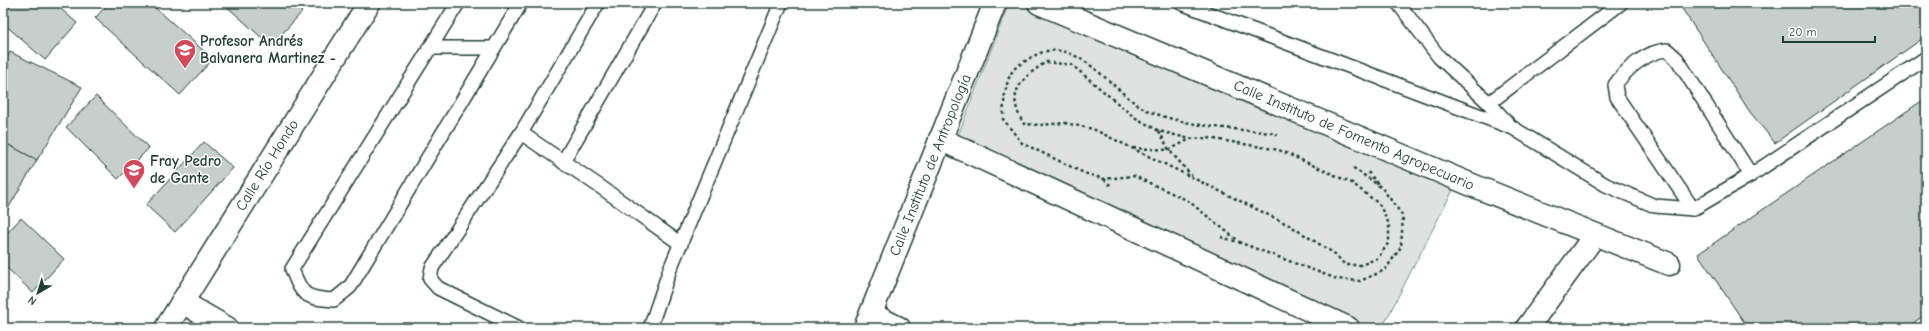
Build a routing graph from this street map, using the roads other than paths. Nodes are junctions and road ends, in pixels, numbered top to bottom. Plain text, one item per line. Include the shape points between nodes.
1 (369, 3) edge
2 (458, 3) edge
3 (521, 3) edge
4 (598, 3) edge
5 (654, 3) edge
6 (780, 3) edge
7 (995, 3) edge
8 (1039, 3) edge
9 (1181, 3) edge
10 (1398, 3) edge
11 (1621, 3) edge
12 (429, 48) junction
13 (494, 48) junction
14 (1926, 58) edge
15 (1489, 103) junction
16 (1513, 128) junction
17 (521, 133) junction
18 (940, 139) junction
19 (563, 162) junction
20 (1751, 175) junction
21 (1693, 209) junction
22 (1595, 235) junction
23 (681, 244) junction
24 (1670, 264) dead end
25 (182, 302) junction
26 (868, 321) edge
27 (166, 328) edge
28 (227, 328) edge
29 (519, 328) edge
30 (650, 328) edge
31 (899, 328) edge
32 (1348, 328) edge
33 (1527, 328) edge

1 - 25 street, Calle Río Hondo
2 - 12 lane
3 - 13 lane
4 - 17 lane
5 - 19 lane
6 - 23 lane
7 - 18 street, Calle Instituto de Antropología
8 - 22 street, Calle Instituto de Fomento Agropecuario
9 - 16 lane
10 - 15 lane via 1439,57
11 - 15 lane
12 - 13 lane
12 - 13 lane via 292,269 298,287 312,298 334,300 350,287
14 - 20 lane
15 - 16 lane
16 - 21 lane via 1613,188 1655,206
17 - 19 lane
17 - 29 lane via 432,268 430,279 438,288
18 - 26 street, Calle Instituto de Antropología
18 - 32 street
19 - 23 lane
20 - 21 lane
20 - 21 lane via 1677,59 1667,50 1655,51 1622,75 1615,85 1617,97
22 - 24 street, Calle Instituto de Fomento Agropecuario
22 - 33 street
23 - 30 lane
25 - 27 street, Calle Río Hondo
25 - 28 street
26 - 31 street

